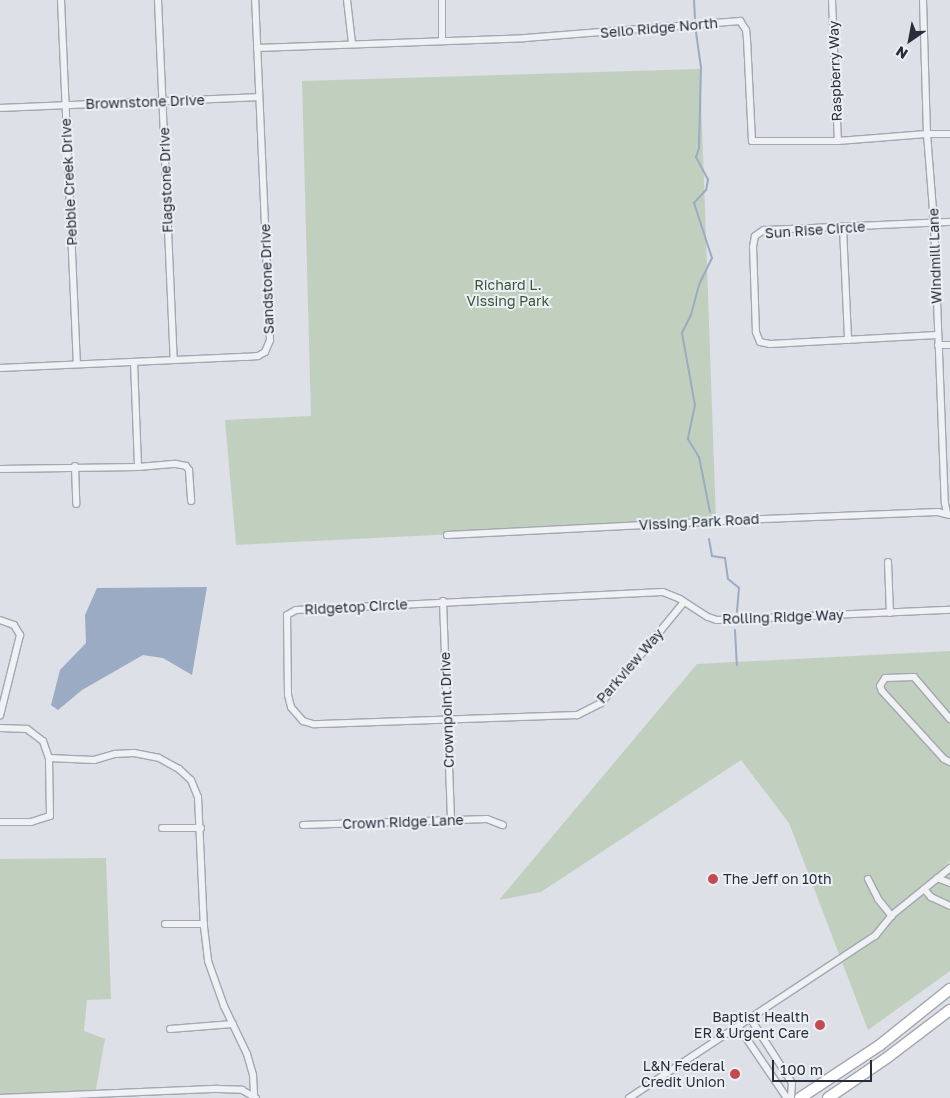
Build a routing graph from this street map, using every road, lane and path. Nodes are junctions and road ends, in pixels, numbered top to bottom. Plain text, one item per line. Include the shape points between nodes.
1 (61, 0) edge
2 (158, 0) edge
3 (255, 0) edge
4 (347, 0) edge
5 (442, 0) edge
6 (832, 0) edge
7 (922, 0) edge
8 (442, 40) junction
9 (352, 44) junction
10 (257, 48) junction
11 (259, 97) junction
12 (163, 101) junction
13 (66, 105) junction
14 (0, 108) edge
15 (927, 134) junction
16 (950, 134) edge
17 (838, 141) junction
18 (934, 222) junction
19 (950, 222) edge
20 (843, 228) junction
21 (937, 335) junction
22 (848, 340) junction
23 (938, 345) junction
24 (950, 345) edge
25 (174, 360) junction
26 (134, 362) junction
27 (77, 364) junction
28 (0, 368) edge
29 (75, 466) junction
30 (138, 467) junction
31 (0, 469) edge
32 (191, 501) dead end
33 (76, 504) dead end
34 (948, 514) edge
35 (447, 535) dead end
36 (888, 562) dead end
37 (443, 601) junction
38 (684, 602) junction
39 (950, 610) edge
40 (890, 613) junction
41 (0, 620) edge
42 (0, 716) edge
43 (447, 718) junction
44 (950, 719) edge
45 (0, 728) edge
46 (49, 758) junction
47 (950, 762) edge
48 (451, 819) junction
49 (0, 822) edge
50 (303, 825) dead end
51 (503, 825) dead end
52 (162, 828) dead end
53 (200, 828) junction
54 (950, 868) edge
55 (937, 878) junction
56 (868, 879) dead end
57 (950, 883) edge
58 (924, 889) junction
59 (950, 906) edge
60 (892, 916) junction
61 (165, 924) dead end
62 (204, 924) junction
63 (950, 989) edge
64 (950, 1010) edge
65 (750, 1018) junction
66 (233, 1024) junction
67 (738, 1026) junction
68 (170, 1029) dead end
69 (255, 1096) edge
70 (0, 1098) edge
71 (629, 1098) edge
72 (787, 1098) edge
73 (791, 1098) edge
74 (800, 1098) edge
75 (828, 1098) edge

1 - 13 street, Pebble Creek Drive
2 - 12 street, Flagstone Drive
3 - 10 street, Sandstone Drive
4 - 9 street
5 - 8 street
6 - 17 street, Raspberry Way
7 - 15 street, Windmill Lane
8 - 9 street, Seilo Ridge North
8 - 17 street, Seilo Ridge North via 525,38 740,21 747,39 752,142
9 - 10 street, Seilo Ridge North
10 - 11 street, Sandstone Drive
11 - 12 street, Brownstone Drive
11 - 25 street, Sandstone Drive via 269,346 258,356
12 - 13 street, Brownstone Drive
12 - 25 street, Flagstone Drive
13 - 14 street, Brownstone Drive
13 - 27 street, Pebble Creek Drive
15 - 16 street, Seilo Ridge North
15 - 17 street, Seilo Ridge North
15 - 18 street, Windmill Lane
18 - 19 street, Sun Rise Circle
18 - 20 street, Sun Rise Circle
18 - 21 street, Windmill Lane
20 - 22 street
20 - 22 street, Sun Rise Circle via 764,230 754,236 756,332 760,342 770,344
21 - 22 street, Sun Rise Circle
21 - 23 street, Windmill Lane
23 - 24 street
23 - 34 street, Windmill Lane
25 - 26 street, Sandstone Drive
26 - 27 street, Sandstone Drive
26 - 30 street
27 - 28 street, Sandstone Drive
29 - 30 street
29 - 31 street
29 - 33 street
30 - 32 street via 186,466
34 - 35 street, Vissing Park Road
36 - 40 street
37 - 38 street, Rolling Ridge Way via 662,592
37 - 43 street, Crownpoint Drive
37 - 43 street, Ridgetop Circle via 296,610 287,615 288,695 295,714 314,724
38 - 40 street, Rolling Ridge Way via 717,620
38 - 43 street, Parkview Way via 601,703 576,715
39 - 40 street, Rolling Ridge Way
41 - 42 street via 14,625 20,634
43 - 48 street, Crownpoint Drive
44 - 47 street via 914,677 885,678 880,686 931,746
45 - 46 street via 27,729 43,741
46 - 49 street via 50,816 31,822
46 - 53 street via 94,760 134,753 159,758 179,769 190,780 198,797
48 - 50 street, Crown Ridge Lane
48 - 51 street, Crown Ridge Lane via 487,819
52 - 53 street
53 - 62 street
54 - 55 street
55 - 57 street
55 - 58 street
56 - 60 street
58 - 59 street via 931,898
58 - 60 street
60 - 65 street via 875,936
61 - 62 street
62 - 66 street via 208,961
63 - 74 main road via 880,1045
64 - 75 main road
65 - 67 street
65 - 73 street via 792,1083
66 - 68 street
66 - 69 street via 247,1054
67 - 71 street
67 - 72 street
69 - 70 street via 242,1090 218,1089

